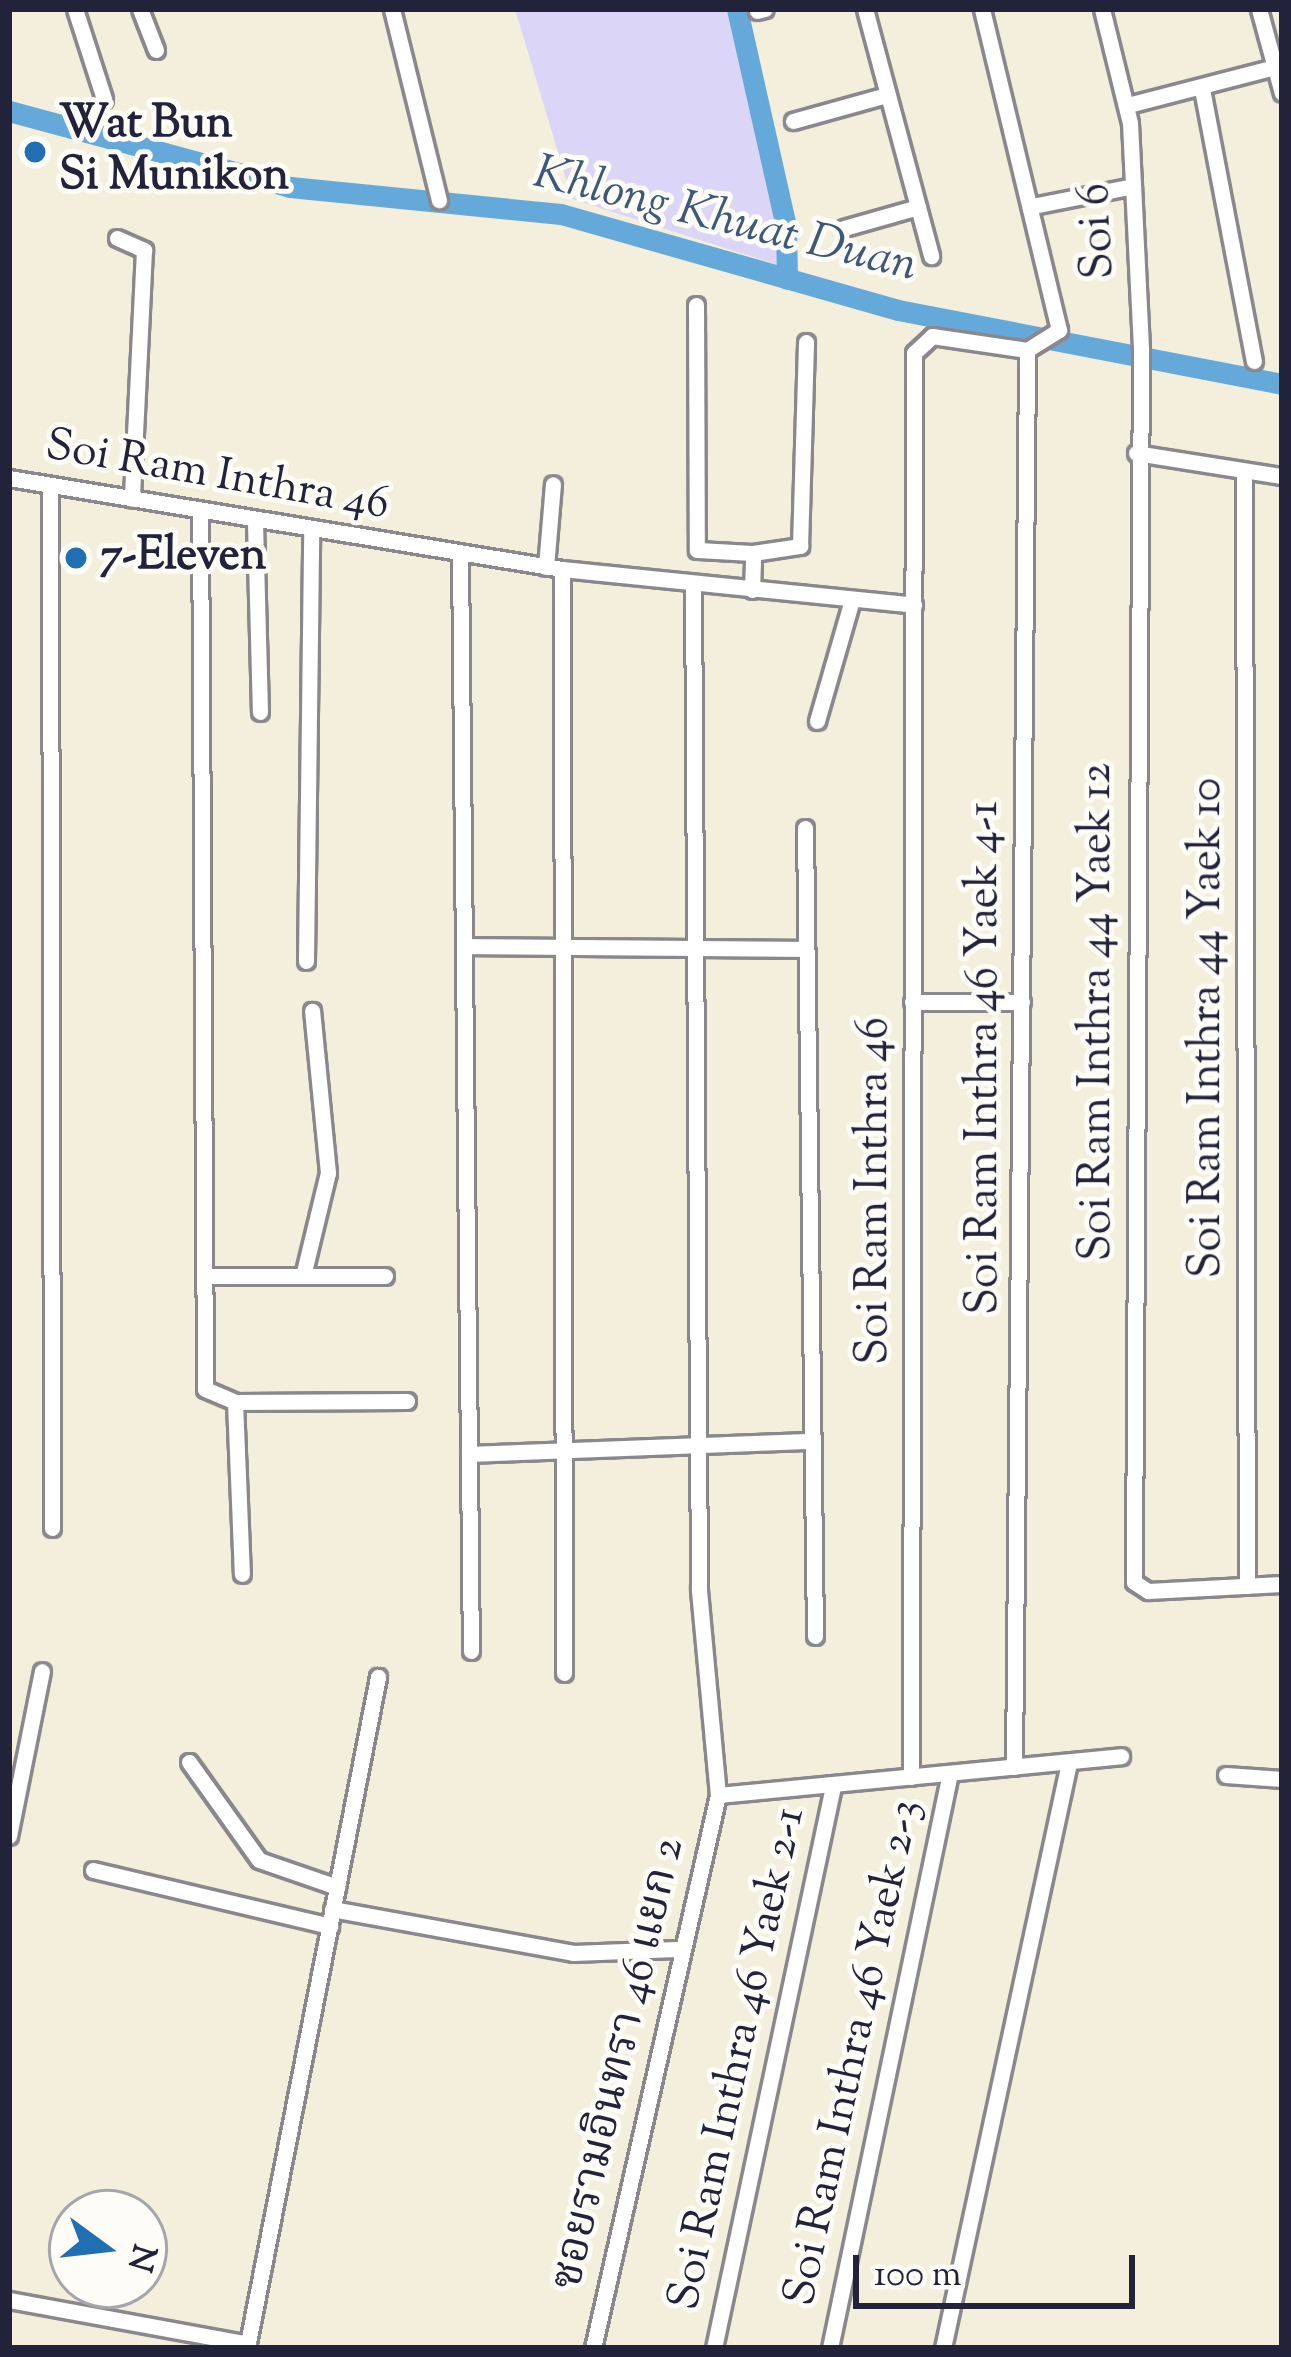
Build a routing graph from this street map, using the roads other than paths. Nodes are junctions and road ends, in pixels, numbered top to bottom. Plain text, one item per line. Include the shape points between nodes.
1 (75, 9) edge
2 (140, 9) edge
3 (392, 9) edge
4 (865, 9) edge
5 (982, 9) edge
6 (1102, 9) edge
7 (1259, 9) edge
8 (156, 50) dead end
9 (1275, 68) junction
10 (1202, 88) junction
11 (1282, 93) edge
12 (887, 95) junction
13 (104, 99) dead end
14 (1128, 106) junction
15 (793, 121) dead end
16 (1133, 186) junction
17 (439, 200) dead end
18 (1033, 206) junction
19 (918, 207) junction
20 (844, 227) dead end
21 (117, 238) dead end
22 (931, 256) dead end
23 (696, 305) dead end
24 (806, 342) dead end
25 (1028, 350) junction
26 (1254, 361) dead end
27 (1136, 453) junction
28 (1244, 471) junction
29 (1282, 476) edge
30 (9, 478) edge
31 (553, 484) dead end
32 (50, 486) junction
33 (132, 499) junction
34 (200, 511) junction
35 (255, 522) junction
36 (311, 533) junction
37 (753, 553) junction
38 (460, 554) junction
39 (554, 568) junction
40 (693, 584) junction
41 (752, 590) junction
42 (852, 600) junction
43 (914, 604) junction
44 (260, 712) dead end
45 (817, 721) dead end
46 (805, 828) dead end
47 (466, 946) junction
48 (561, 947) junction
49 (694, 948) junction
50 (805, 949) junction
51 (306, 961) dead end
52 (912, 1002) junction
53 (1022, 1002) junction
54 (312, 1011) dead end
55 (204, 1276) junction
56 (303, 1276) junction
57 (385, 1276) dead end
58 (407, 1401) dead end
59 (236, 1402) junction
60 (812, 1441) junction
61 (697, 1447) junction
62 (563, 1453) junction
63 (470, 1454) junction
64 (52, 1528) dead end
65 (242, 1574) dead end
66 (1282, 1584) edge
67 (1247, 1586) junction
68 (815, 1636) dead end
69 (471, 1651) dead end
70 (42, 1671) dead end
71 (564, 1673) dead end
72 (378, 1677) dead end
73 (1121, 1756) dead end
74 (189, 1762) dead end
75 (1070, 1763) junction
76 (1014, 1767) junction
77 (950, 1773) junction
78 (1226, 1775) dead end
79 (911, 1778) junction
80 (1282, 1779) edge
81 (833, 1786) junction
82 (718, 1795) junction
83 (9, 1836) edge
84 (94, 1870) dead end
85 (338, 1887) junction
86 (331, 1918) junction
87 (677, 1949) junction
88 (9, 2300) edge
89 (248, 2346) edge
90 (593, 2348) edge
91 (714, 2348) edge
92 (830, 2348) edge
93 (943, 2348) edge

1 - 13 street
2 - 8 street
3 - 17 street
4 - 12 street
5 - 18 street
6 - 14 street, Soi 6
7 - 9 street
9 - 10 street
9 - 11 street
10 - 14 street
10 - 26 street
12 - 15 street
12 - 19 street
14 - 16 street, Soi 6
16 - 18 street
16 - 27 street, Soi 6
18 - 25 street via 1059,330
19 - 20 street
19 - 22 street
21 - 33 street via 144,250
23 - 37 street via 697,550
24 - 37 street via 800,546
25 - 43 street, Soi Ram Inthra 46 via 932,336 914,353
25 - 53 street, Soi Ram Inthra 46 Yaek 4-1
27 - 28 street
27 - 67 street, Soi Ram Inthra 44 Yaek 12 via 1134,1582 1148,1591
28 - 29 street
28 - 67 street, Soi Ram Inthra 44 Yaek 10
30 - 32 street, Soi Ram Inthra 46
31 - 39 street
32 - 33 street, Soi Ram Inthra 46
32 - 64 street
33 - 34 street, Soi Ram Inthra 46
34 - 35 street, Soi Ram Inthra 46
34 - 55 street
35 - 36 street, Soi Ram Inthra 46
35 - 44 street
36 - 38 street, Soi Ram Inthra 46
36 - 51 street
37 - 41 street
38 - 39 street, Soi Ram Inthra 46
38 - 47 street
39 - 40 street, Soi Ram Inthra 46
39 - 48 street
40 - 41 street, Soi Ram Inthra 46
40 - 49 street
41 - 42 street, Soi Ram Inthra 46
42 - 43 street, Soi Ram Inthra 46
42 - 45 street
43 - 52 street, Soi Ram Inthra 46
46 - 50 street
47 - 48 street
47 - 63 street
48 - 49 street
48 - 62 street
49 - 50 street
49 - 61 street
50 - 60 street
52 - 53 street
52 - 79 street, Soi Ram Inthra 46
53 - 76 street, Soi Ram Inthra 46 Yaek 4-1
54 - 56 street via 328,1148
55 - 56 street
55 - 59 street via 205,1390
56 - 57 street
58 - 59 street
59 - 65 street
60 - 61 street
60 - 68 street
61 - 62 street
61 - 82 street via 699,1625
62 - 63 street
62 - 71 street
63 - 69 street
66 - 67 street
70 - 83 street
72 - 85 street
73 - 75 street
74 - 85 street via 259,1860
75 - 76 street
75 - 93 street
76 - 77 street
77 - 79 street
77 - 92 street, Soi Ram Inthra 46 Yaek 2-3
78 - 80 street
79 - 81 street
81 - 82 street
81 - 91 street, Soi Ram Inthra 46 Yaek 2-1
82 - 87 street, ซอยรามอินทรา 46 แยก 2
84 - 86 street
85 - 86 street
86 - 87 street via 573,1953
86 - 89 street
87 - 90 street, ซอยรามอินทรา 46 แยก 2
88 - 89 street

